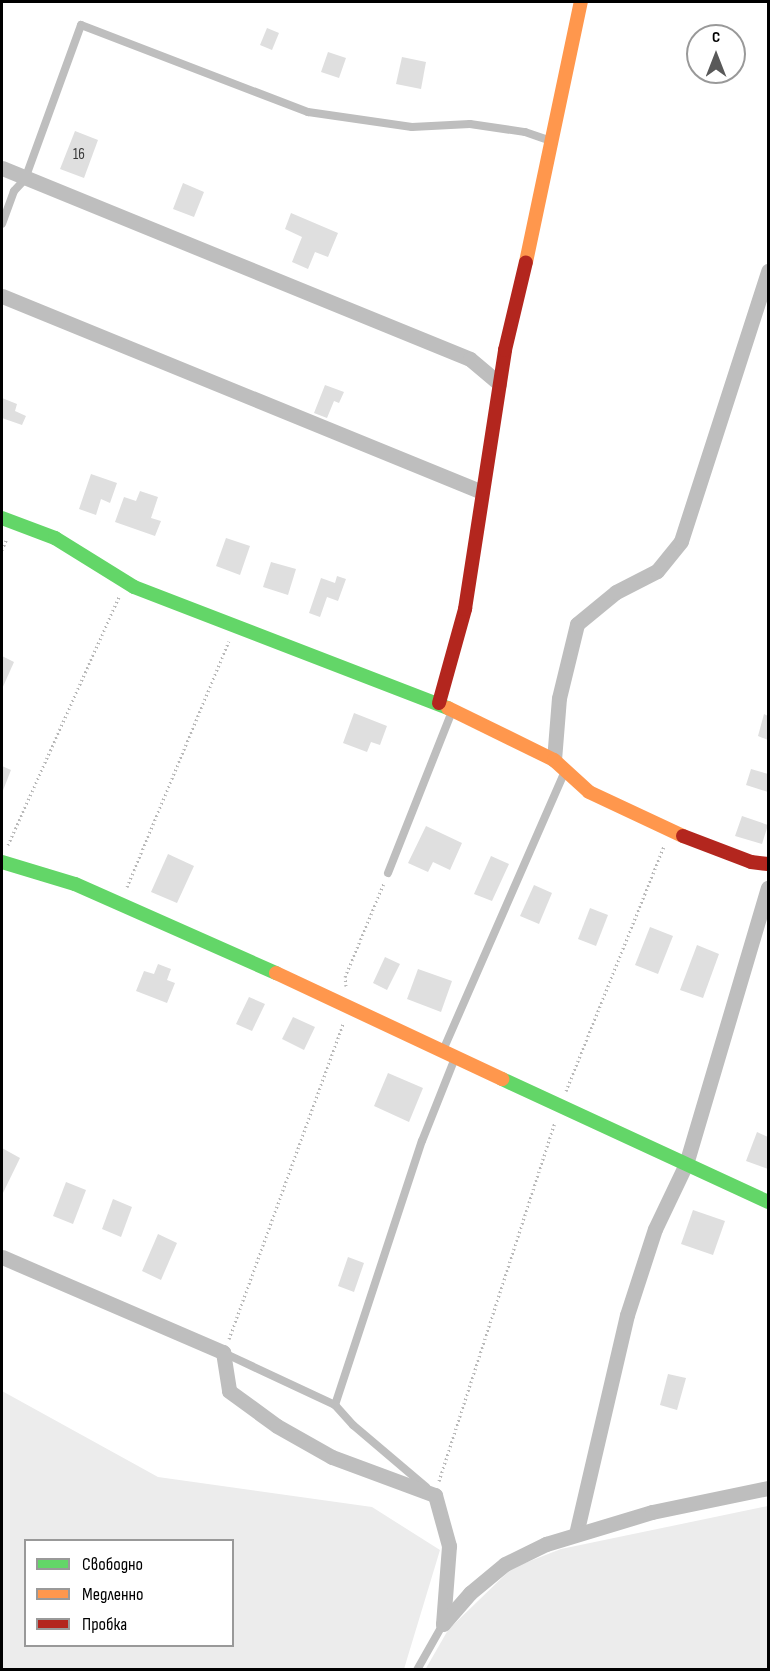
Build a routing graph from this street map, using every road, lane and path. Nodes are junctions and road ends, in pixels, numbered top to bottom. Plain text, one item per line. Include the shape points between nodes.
1 (581, 2) edge
2 (553, 141) junction
3 (2, 168) edge
4 (25, 179) junction
5 (2, 224) edge
6 (768, 271) edge
7 (2, 296) edge
8 (499, 382) junction
9 (482, 492) junction
10 (2, 518) edge
11 (126, 581) junction
12 (236, 626) junction
13 (439, 702) junction
14 (453, 709) junction
15 (554, 760) junction
16 (565, 772) junction
17 (671, 831) junction
18 (4, 856) edge
19 (768, 864) edge
20 (388, 873) joint
21 (768, 888) edge
22 (118, 903) junction
23 (349, 1010) junction
24 (449, 1053) junction
25 (560, 1105) junction
26 (686, 1164) junction
27 (768, 1203) edge
28 (2, 1257) edge
29 (223, 1352) junction
30 (334, 1404) junction
31 (768, 1488) edge
32 (435, 1495) junction
33 (576, 1534) junction
34 (443, 1624) junction
35 (417, 1670) edge

1 - 2 street
2 - 4 lane via 525,132 470,124 412,127 308,112 81,25
2 - 8 street
3 - 4 street
4 - 5 lane via 14,191
4 - 8 street via 470,359
6 - 15 street via 681,541 657,571 616,592 577,624 559,698
7 - 9 street
8 - 9 street
9 - 13 street via 465,609
10 - 11 street via 55,538
11 - 12 street
11 - 18 path
12 - 13 street
12 - 22 path
13 - 14 street
14 - 15 street
14 - 20 lane
15 - 16 street
16 - 17 street via 589,792
16 - 24 lane
17 - 19 street via 751,862
17 - 25 path
18 - 22 street
20 - 23 path via 345,977
21 - 26 street
22 - 23 street
23 - 24 street
23 - 29 path
24 - 25 street
24 - 30 lane
25 - 26 street
25 - 32 path
26 - 27 street
26 - 33 street via 655,1229 627,1316
28 - 29 street
29 - 30 lane
29 - 32 street via 229,1391 277,1426 332,1457
30 - 32 lane
31 - 33 street via 652,1512
32 - 34 street via 449,1546
33 - 34 street via 505,1564 470,1593
34 - 35 lane

